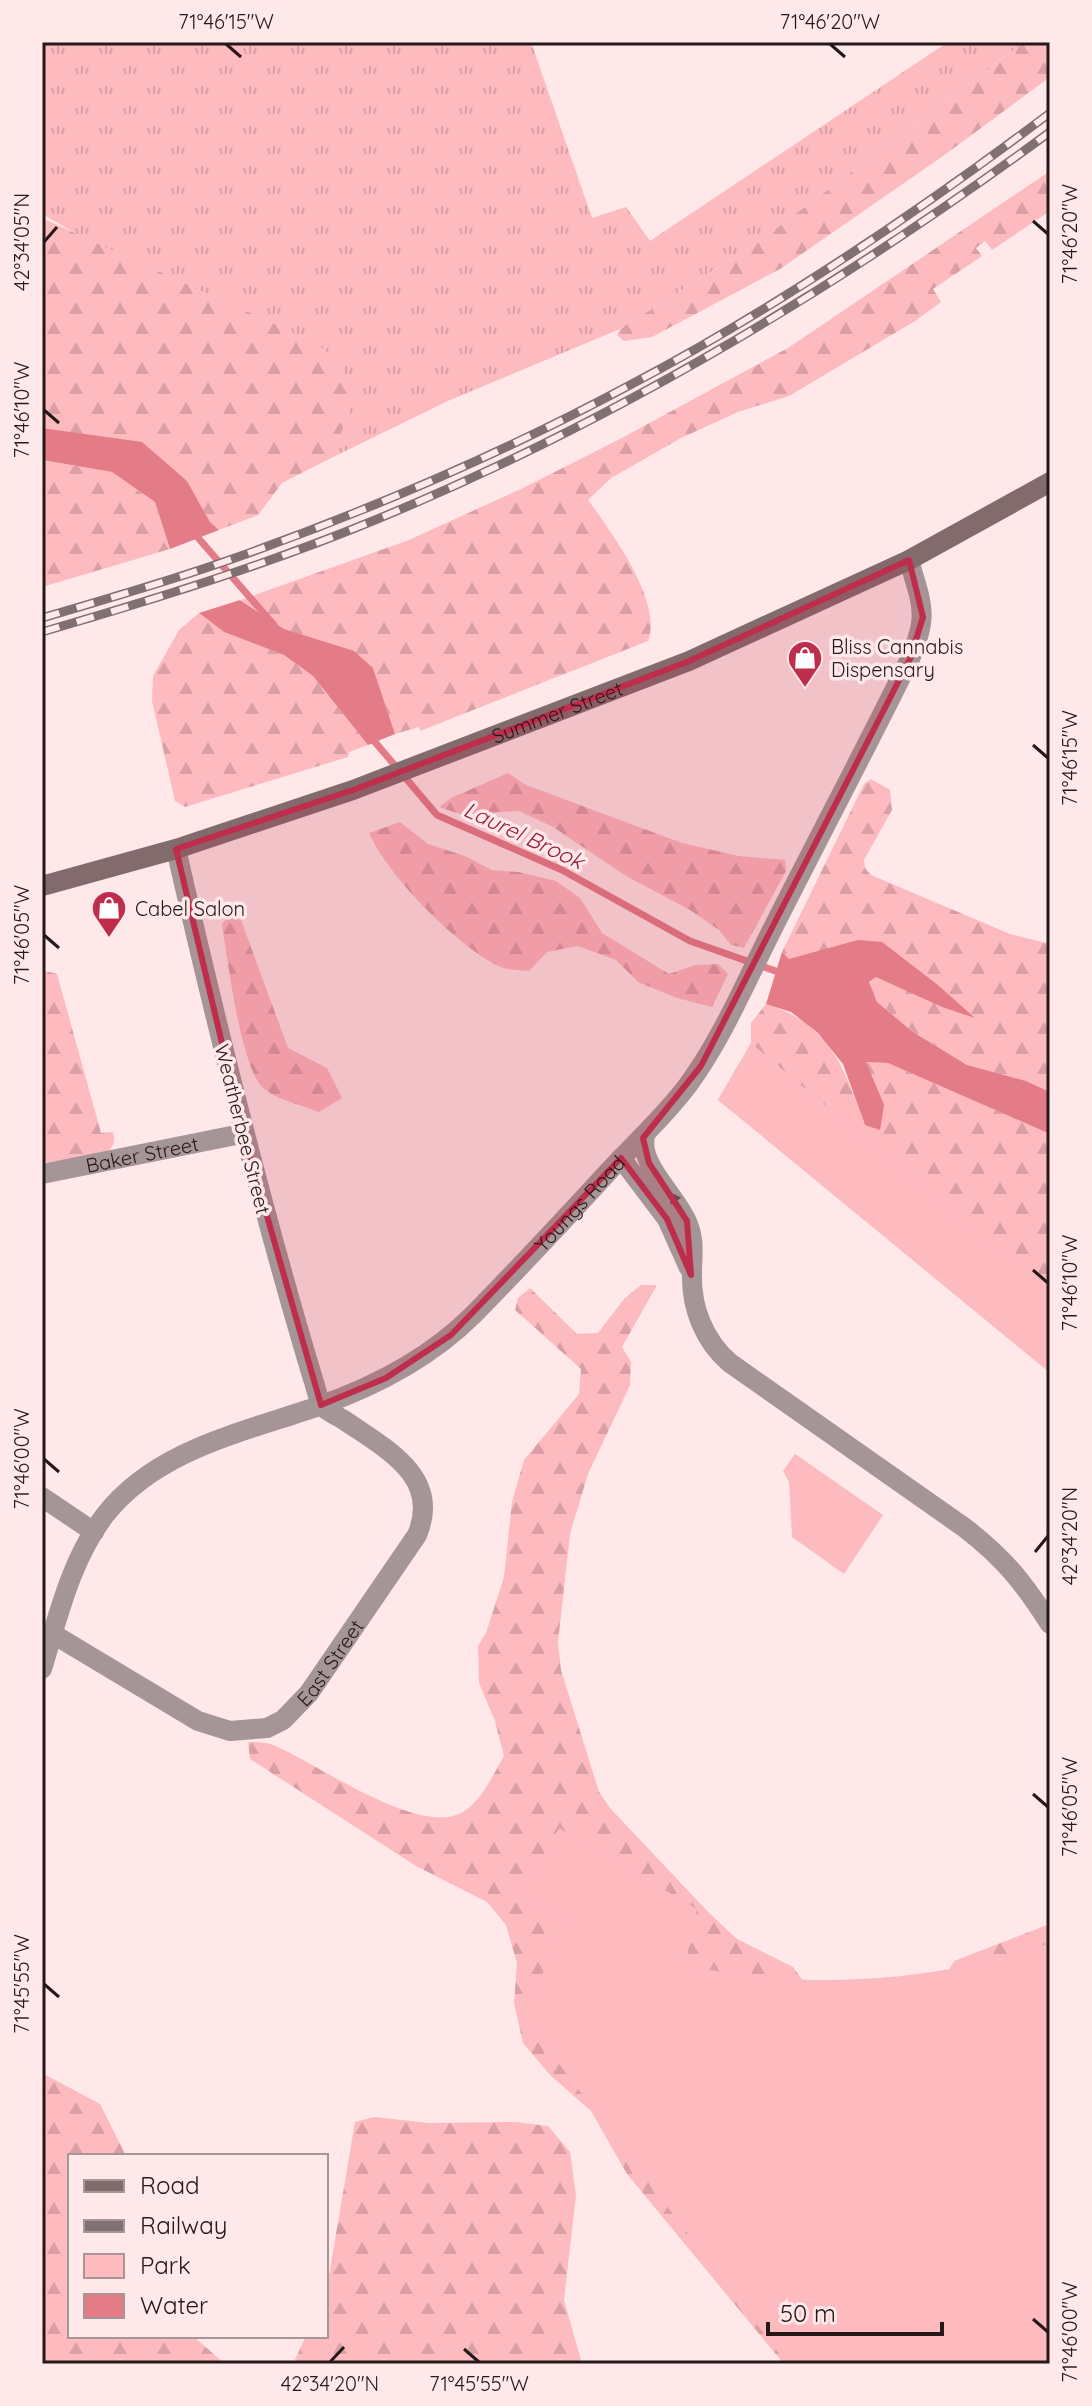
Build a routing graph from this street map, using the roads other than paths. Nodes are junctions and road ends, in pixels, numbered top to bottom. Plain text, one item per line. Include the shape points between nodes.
1 (1050, 482) edge
2 (909, 560) junction
3 (176, 849) junction
4 (42, 886) edge
5 (243, 1132) junction
6 (645, 1136) junction
7 (621, 1158) junction
8 (42, 1174) edge
9 (691, 1275) junction
10 (321, 1405) junction
11 (42, 1497) edge
12 (94, 1532) junction
13 (1050, 1624) edge
14 (53, 1634) junction
15 (42, 1669) edge

1 - 2 main road, Summer Street
2 - 3 main road, Summer Street via 689,661 353,790
2 - 6 street, Youngs Road via 923,617 921,632 889,702 694,1076
3 - 4 main road, Summer Street
3 - 5 street, Weatherbee Street
5 - 8 street, Baker Street
5 - 10 street, Weatherbee Street
6 - 7 street, Youngs Road
9 -> 6 street via 692,1235 680,1206 645,1155
7 - 9 street via 667,1219
7 - 10 street, Youngs Road via 451,1335 386,1378
9 - 13 street via 703,1328 723,1357 988,1546 1019,1577
10 - 12 street, Youngs Road via 221,1438 163,1466 127,1490
10 - 14 street, East Street via 408,1467 421,1495 423,1521 293,1712 258,1730 216,1728
11 - 12 street
12 - 14 street, Youngs Road
14 - 15 street, Youngs Road

